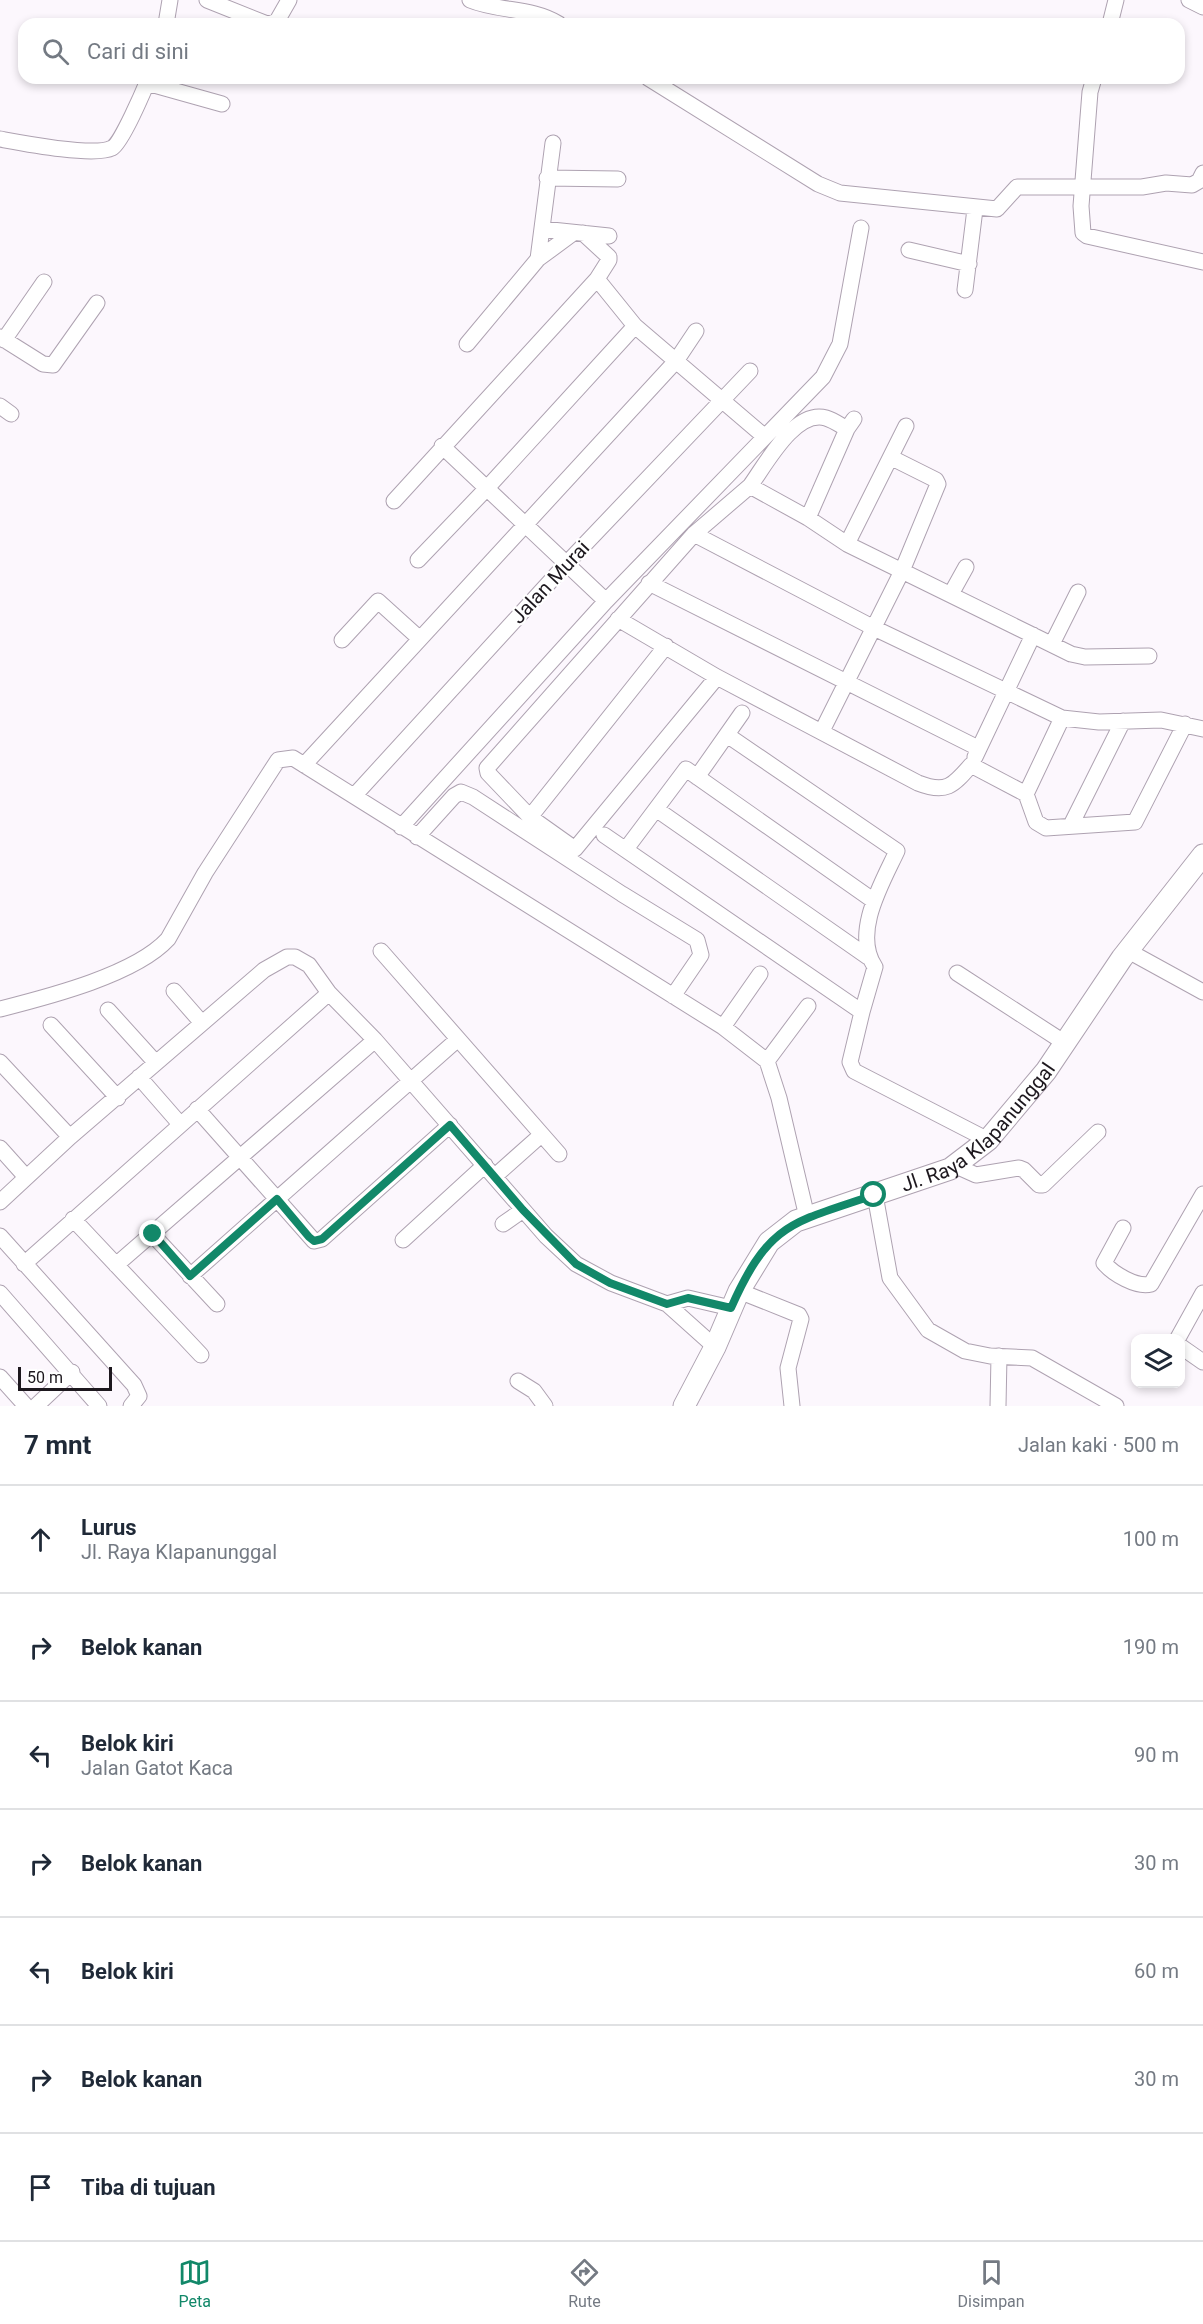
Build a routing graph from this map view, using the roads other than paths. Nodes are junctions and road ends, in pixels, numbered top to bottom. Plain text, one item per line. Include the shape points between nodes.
1 (170, 0) edge
2 (207, 0) edge
3 (289, 0) edge
4 (470, 0) edge
5 (1116, 0) edge
6 (1189, 0) edge
7 (1203, 7) edge
8 (167, 18) edge
9 (253, 18) edge
10 (279, 18) edge
11 (544, 18) edge
12 (1112, 18) edge
13 (147, 84) edge
14 (158, 84) edge
15 (657, 84) edge
16 (1092, 84) edge
17 (222, 104) dead end
18 (0, 139) edge
19 (553, 144) dead end
20 (1203, 173) edge
21 (547, 178) junction
22 (618, 179) dead end
23 (1083, 187) junction
24 (975, 209) junction
25 (861, 228) dead end
26 (542, 229) junction
27 (578, 233) junction
28 (609, 236) dead end
29 (909, 250) dead end
30 (538, 259) junction
31 (1203, 262) edge
32 (969, 264) junction
33 (597, 279) junction
34 (45, 282) dead end
35 (965, 290) dead end
36 (97, 303) dead end
37 (635, 326) junction
38 (696, 331) dead end
39 (2, 339) edge
40 (467, 344) dead end
41 (676, 362) junction
42 (750, 371) dead end
43 (724, 400) junction
44 (906, 426) dead end
45 (765, 437) junction
46 (442, 446) junction
47 (892, 458) junction
48 (750, 486) junction
49 (488, 488) junction
50 (394, 501) dead end
51 (808, 518) junction
52 (526, 523) junction
53 (694, 534) junction
54 (847, 544) junction
55 (418, 560) dead end
56 (567, 563) junction
57 (966, 567) dead end
58 (902, 571) junction
59 (649, 583) junction
60 (1078, 592) dead end
61 (951, 594) junction
62 (606, 601) junction
63 (618, 619) junction
64 (874, 628) junction
65 (1033, 635) junction
66 (420, 639) junction
67 (342, 640) dead end
68 (1052, 644) junction
69 (666, 646) junction
70 (1149, 656) dead end
71 (717, 677) junction
72 (847, 683) junction
73 (1004, 692) junction
74 (742, 712) dead end
75 (1062, 718) junction
76 (1123, 721) junction
77 (1185, 724) junction
78 (1202, 729) edge
79 (822, 731) junction
80 (727, 735) junction
81 (978, 748) junction
82 (304, 765) junction
83 (971, 765) junction
84 (697, 777) junction
85 (1026, 794) junction
86 (354, 796) junction
87 (656, 809) junction
88 (531, 817) junction
89 (1071, 825) junction
90 (401, 827) junction
91 (604, 835) dead end
92 (417, 837) junction
93 (626, 849) junction
94 (1203, 855) edge
95 (873, 901) junction
96 (381, 951) dead end
97 (868, 957) junction
98 (1122, 958) junction
99 (957, 973) dead end
100 (760, 974) dead end
101 (174, 991) dead end
102 (1203, 992) edge
103 (329, 993) junction
104 (674, 996) junction
105 (808, 1005) dead end
106 (0, 1009) edge
107 (108, 1010) dead end
108 (862, 1012) junction
109 (202, 1023) junction
110 (51, 1025) dead end
111 (723, 1027) junction
112 (458, 1039) junction
113 (375, 1040) junction
114 (1065, 1043) junction
115 (767, 1061) junction
116 (0, 1062) edge
117 (156, 1063) junction
118 (139, 1077) junction
119 (411, 1081) junction
120 (118, 1098) junction
121 (197, 1109) junction
122 (180, 1124) junction
123 (450, 1125) junction
124 (1098, 1132) dead end
125 (540, 1136) junction
126 (70, 1137) junction
127 (988, 1140) junction
128 (0, 1148) edge
129 (558, 1154) dead end
130 (239, 1156) junction
131 (956, 1166) junction
132 (490, 1170) junction
133 (26, 1177) junction
134 (1203, 1194) edge
135 (874, 1195) junction
136 (277, 1199) junction
137 (0, 1202) edge
138 (523, 1210) junction
139 (807, 1217) junction
140 (73, 1219) junction
141 (503, 1224) dead end
142 (1123, 1228) dead end
143 (153, 1234) junction
144 (0, 1236) edge
145 (403, 1240) dead end
146 (24, 1264) junction
147 (116, 1265) junction
148 (190, 1276) junction
149 (0, 1293) edge
150 (1203, 1293) edge
151 (735, 1299) junction
152 (217, 1304) dead end
153 (667, 1304) junction
154 (1180, 1334) edge
155 (715, 1347) junction
156 (1185, 1349) edge
157 (201, 1355) dead end
158 (999, 1356) junction
159 (1203, 1362) edge
160 (72, 1372) junction
161 (0, 1377) edge
162 (518, 1382) dead end
163 (26, 1406) edge
164 (36, 1406) edge
165 (99, 1406) edge
166 (131, 1406) edge
167 (545, 1406) edge
168 (684, 1406) edge
169 (792, 1406) edge
170 (998, 1406) edge
171 (1116, 1406) edge

1 - 8 street
2 - 9 street
3 - 10 street
4 - 11 street via 490,8 527,11
5 - 12 street
6 - 7 street
13 - 18 street via 113,148 79,150
14 - 17 street
15 - 24 street via 729,131 840,193
16 - 23 street
19 - 21 street
20 - 23 street via 1192,185
21 - 22 street
21 - 26 street
23 - 24 street via 1017,187 997,209
23 - 31 street via 1082,229 1087,236
24 - 32 street
25 - 45 street via 840,344 832,363
26 - 27 street
26 - 30 street
27 - 28 street
27 - 30 street
27 - 33 street via 609,256
29 - 32 street
30 - 40 street
32 - 35 street
33 - 37 street
33 - 46 street
34 - 39 street
36 - 39 street via 53,365 43,364
37 - 41 street
37 - 49 street
38 - 41 street
41 - 43 street
41 - 52 street
42 - 43 street, Jalan Murai
43 - 45 street
43 - 56 street, Jalan Murai
44 - 47 street
45 - 62 street
46 - 49 street
46 - 50 street
47 - 54 street
47 - 58 street via 938,481
48 - 51 street
48 - 51 street via 788,433 808,418 850,424
48 - 53 street
49 - 52 street
49 - 55 street
51 - 54 street
52 - 56 street
52 - 66 street
53 - 59 street
53 - 64 street
54 - 58 street
56 - 62 street
56 - 86 street, Jalan Murai
57 - 61 street
58 - 61 street
58 - 64 street
59 - 63 street
59 - 72 street
60 - 68 street
61 - 65 street
62 - 90 street
63 - 69 street
63 - 88 street via 488,768 488,773
64 - 72 street
64 - 73 street
65 - 68 street
65 - 73 street
66 - 67 street via 378,601
66 - 82 street
68 - 70 street via 1085,657
69 - 71 street
69 - 88 street
71 - 79 street
71 - 88 street via 575,849
72 - 79 street
72 - 81 street
73 - 75 street
73 - 81 street
74 - 80 street
75 - 76 street
75 - 85 street
76 - 77 street
76 - 89 street
77 - 78 street
77 - 89 street via 1135,822
79 - 83 street via 934,789 948,788
80 - 84 street
80 - 95 street via 897,851
81 - 83 street
82 - 86 street
82 - 106 street via 293,758 278,760 160,948 141,960 56,994
83 - 85 street
84 - 87 street via 686,769
84 - 95 street
85 - 89 street via 1036,822 1046,828
86 - 90 street
87 - 93 street
87 - 97 street
90 - 92 street
91 - 93 street
92 - 104 street
92 - 104 street via 454,796 461,792 473,796 697,940 702,955
93 - 108 street
94 - 98 street, Jl. Raya Klapanunggal
95 - 97 street
96 - 112 street
97 - 108 street via 875,968
98 - 102 street via 1132,953
98 - 114 street, Jl. Raya Klapanunggal
99 - 114 street
100 - 111 street
101 - 109 street
103 - 109 street via 309,965 287,957 264,970
103 - 113 street
103 - 121 street
104 - 111 street
105 - 115 street
107 - 117 street
108 - 127 street via 850,1062 854,1071
109 - 117 street
110 - 120 street
111 - 115 street
112 - 119 street
112 - 125 street
113 - 119 street
113 - 130 street
114 - 127 street, Jl. Raya Klapanunggal
115 - 139 street
116 - 126 street
117 - 118 street
118 - 120 street
118 - 122 street
119 - 123 street
119 - 136 street
120 - 126 street
121 - 122 street
121 - 130 street
122 - 140 street
123 - 132 street
123 - 136 street via 322,1239 314,1241 309,1237
124 - 131 street via 1043,1185 1019,1168 976,1175
125 - 129 street
125 - 132 street
126 - 133 street
127 - 131 street, Jl. Raya Klapanunggal
128 - 133 street
130 - 136 street
130 - 143 street
131 - 135 street, Jl. Raya Klapanunggal
132 - 138 street
132 - 145 street
133 - 137 street
134 - 142 street via 1151,1284 1140,1285 1104,1263
135 - 139 street, Jl. Raya Klapanunggal
135 - 158 street via 890,1278 928,1330 958,1348
136 - 148 street
138 - 141 street
138 - 153 street via 576,1264 610,1283
139 - 151 street, Jl. Raya Klapanunggal via 769,1242
140 - 146 street
140 - 147 street
143 - 147 street
143 - 148 street
144 - 146 street
146 - 166 street via 139,1392
147 - 157 street
148 - 152 street
149 - 160 street
150 - 154 street
151 - 153 street via 688,1298
151 - 155 street, Jl. Raya Klapanunggal
151 - 169 street via 799,1315 788,1368
153 - 155 street
155 - 168 street, Jl. Raya Klapanunggal
156 - 159 street
158 - 170 street
158 - 171 street via 1032,1358
160 - 164 street
160 - 165 street
161 - 163 street
162 - 167 street via 534,1391

